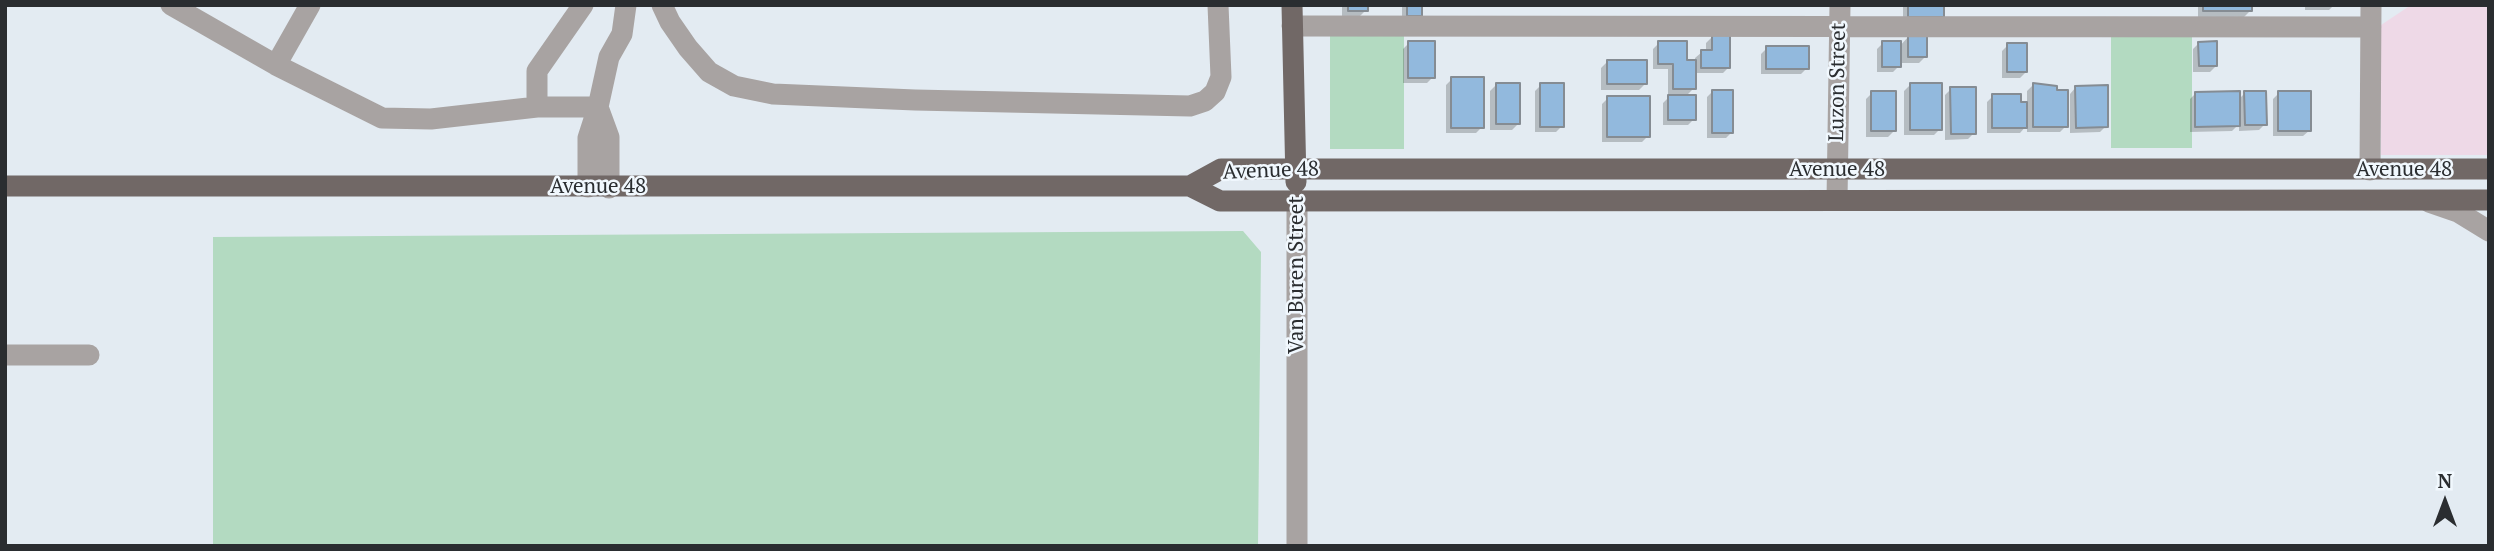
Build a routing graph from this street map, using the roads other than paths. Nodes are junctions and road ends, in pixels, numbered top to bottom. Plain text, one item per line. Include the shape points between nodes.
1 (171, 5) edge
2 (310, 5) edge
3 (583, 5) edge
4 (625, 5) edge
5 (663, 5) edge
6 (1218, 5) edge
7 (1840, 5) edge
8 (1292, 16) edge
9 (2371, 16) edge
10 (1839, 27) junction
11 (276, 65) junction
12 (537, 107) junction
13 (598, 107) junction
14 (1296, 169) junction
15 (2489, 169) edge
16 (1837, 170) junction
17 (2370, 170) junction
18 (1190, 186) junction
19 (5, 187) edge
20 (588, 187) junction
21 (609, 188) junction
22 (2420, 199) junction
23 (1297, 200) junction
24 (1836, 200) junction
25 (2126, 200) junction
26 (2489, 200) edge
27 (2489, 230) edge
28 (5, 355) edge
29 (89, 355) dead end
30 (1297, 546) edge

1 - 11 street
2 - 11 street
3 - 12 street via 537,71
4 - 13 street via 622,34 609,57
5 - 6 street via 670,22 709,72 734,86 773,94 1190,106 1215,92 1221,77
7 - 10 street, Luzon Street
8 - 10 street
8 - 14 main road, Van Buren Street
9 - 10 street
9 - 17 street
10 - 16 street, Luzon Street
11 - 12 street via 382,118 431,119
12 - 13 street
13 - 20 street via 588,138
13 - 21 street via 609,137
14 - 16 main road, Avenue 48
14 - 18 main road, Avenue 48 via 1221,169
14 - 23 main road, Van Buren Street
15 - 17 main road, Avenue 48
16 - 17 main road, Avenue 48
16 - 24 street, Luzon Street
17 - 25 main road via 2369,177 2352,186 2168,186
18 - 21 main road, Avenue 48
18 - 23 main road, Avenue 48 via 1220,201
19 - 20 main road, Avenue 48
20 - 21 main road, Avenue 48
22 - 25 main road, Avenue 48
22 - 26 main road, Avenue 48
22 - 27 street via 2458,212
23 - 24 main road, Avenue 48
23 - 30 street, Van Buren Street
24 - 25 main road, Avenue 48
28 - 29 street

